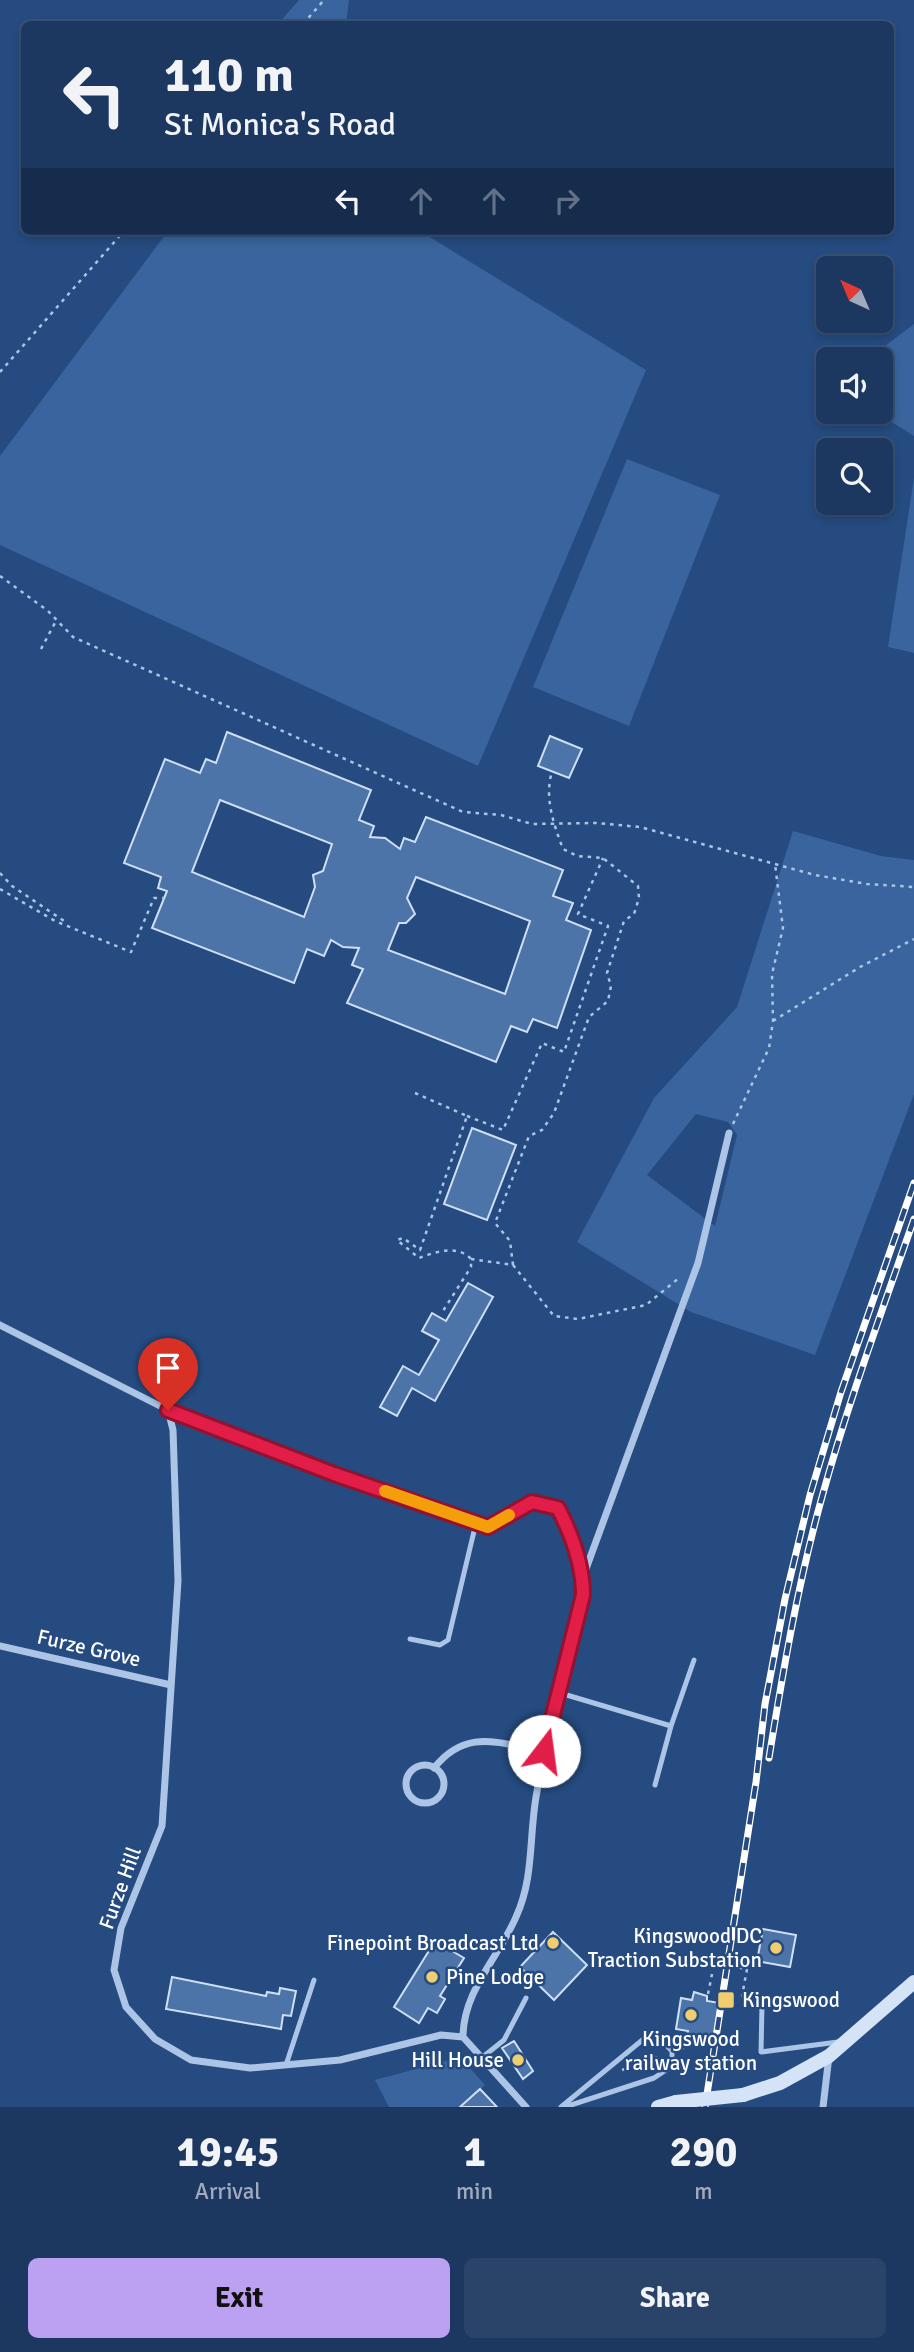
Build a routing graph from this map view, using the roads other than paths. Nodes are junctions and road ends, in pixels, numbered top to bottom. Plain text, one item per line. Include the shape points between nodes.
1 (729, 1133) road end
2 (0, 1325) edge
3 (168, 1410) junction
4 (476, 1522) junction
5 (583, 1577) junction
6 (411, 1639) dead end
7 (0, 1646) edge
8 (694, 1660) dead end
9 (171, 1685) junction
10 (560, 1693) junction
11 (671, 1726) junction
12 (544, 1751) junction
13 (434, 1768) junction
14 (654, 1785) dead end
15 (314, 1980) dead end
16 (914, 1982) edge
17 (526, 1998) dead end
18 (762, 2005) dead end
19 (463, 2037) junction
20 (845, 2042) junction
21 (484, 2056) junction
22 (829, 2056) junction
23 (286, 2065) junction
24 (526, 2107) edge
25 (563, 2107) edge
26 (658, 2107) edge
27 (823, 2107) edge

1 - 5 street via 698,1263
2 - 3 street
3 - 4 street
3 - 9 street, Furze Hill via 173,1430 178,1581
4 - 5 street via 488,1527 532,1502 558,1508
4 - 6 lane via 448,1640 440,1645
5 - 10 street via 583,1595
7 - 9 street, Furze Grove
8 - 11 lane
9 - 23 street, Furze Hill via 162,1826 121,1928 114,1970 126,2007 155,2039 191,2060 250,2068
10 - 11 lane
10 - 12 street
11 - 14 lane
12 - 13 street via 475,1740 450,1751
12 - 19 street via 530,1829 526,1894 470,2001
13 - 13 street via 443,1779 441,1795 428,1803 417,1801 407,1791 407,1778 418,1767
15 - 23 lane
16 - 20 main road
17 - 21 lane via 505,2040
18 - 20 lane via 761,2052
19 - 21 street
19 - 23 street, Furze Hill via 441,2035 340,2060
20 - 22 main road
21 - 24 street
22 - 26 main road, bridge via 780,2083 743,2095
22 - 27 street
25 - 25 lane via 650,2036 666,2042 672,2051 672,2066 654,2078

